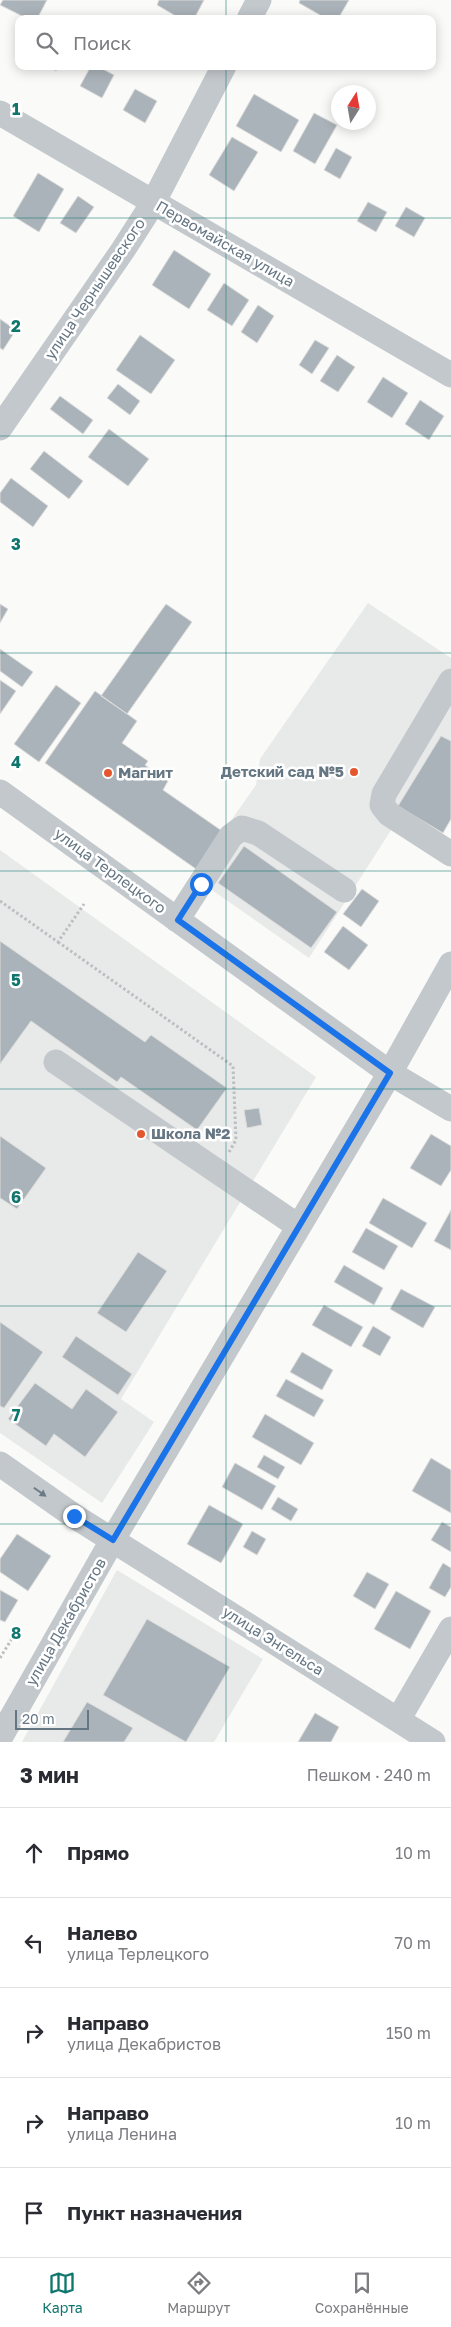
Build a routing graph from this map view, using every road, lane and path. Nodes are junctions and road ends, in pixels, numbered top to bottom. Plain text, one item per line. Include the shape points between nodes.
1 (259, 0) edge
2 (251, 15) edge
3 (222, 70) edge
4 (0, 113) edge
5 (153, 203) junction
6 (451, 375) edge
7 (0, 428) edge
8 (451, 681) edge
9 (0, 792) edge
10 (451, 854) edge
11 (344, 890) dead end
12 (0, 901) edge
13 (84, 904) dead end
14 (178, 920) junction
15 (58, 942) junction
16 (451, 964) edge
17 (56, 1062) dead end
18 (390, 1073) junction
19 (451, 1109) edge
20 (217, 1172) junction
21 (298, 1226) junction
22 (0, 1464) edge
23 (113, 1540) junction
24 (451, 1629) edge
25 (22, 1640) dead end
26 (0, 1658) edge
27 (398, 1720) junction
28 (0, 1738) edge
29 (433, 1742) edge

1 - 2 street
3 - 5 street, улица Чернышевского
4 - 5 street, Первомайская улица
5 - 6 street, Первомайская улица
5 - 7 street, улица Чернышевского
8 - 10 street via 384,794 382,805 389,814
9 - 14 street, улица Терлецкого
11 - 14 street via 258,833 242,828 231,836
12 - 15 path
13 - 15 path
14 - 18 street, улица Терлецкого
15 - 20 path via 233,1066 236,1140
16 - 18 street, улица Декабристов
17 - 20 street
18 - 19 street, улица Терлецкого
18 - 21 street, улица Декабристов
20 - 21 street
21 - 23 street, улица Декабристов
22 -> 23 street, улица Энгельса
23 - 27 street, улица Энгельса
23 - 28 street, улица Декабристов
24 - 27 street
25 - 26 path via 13,1637
27 - 29 street, улица Энгельса

